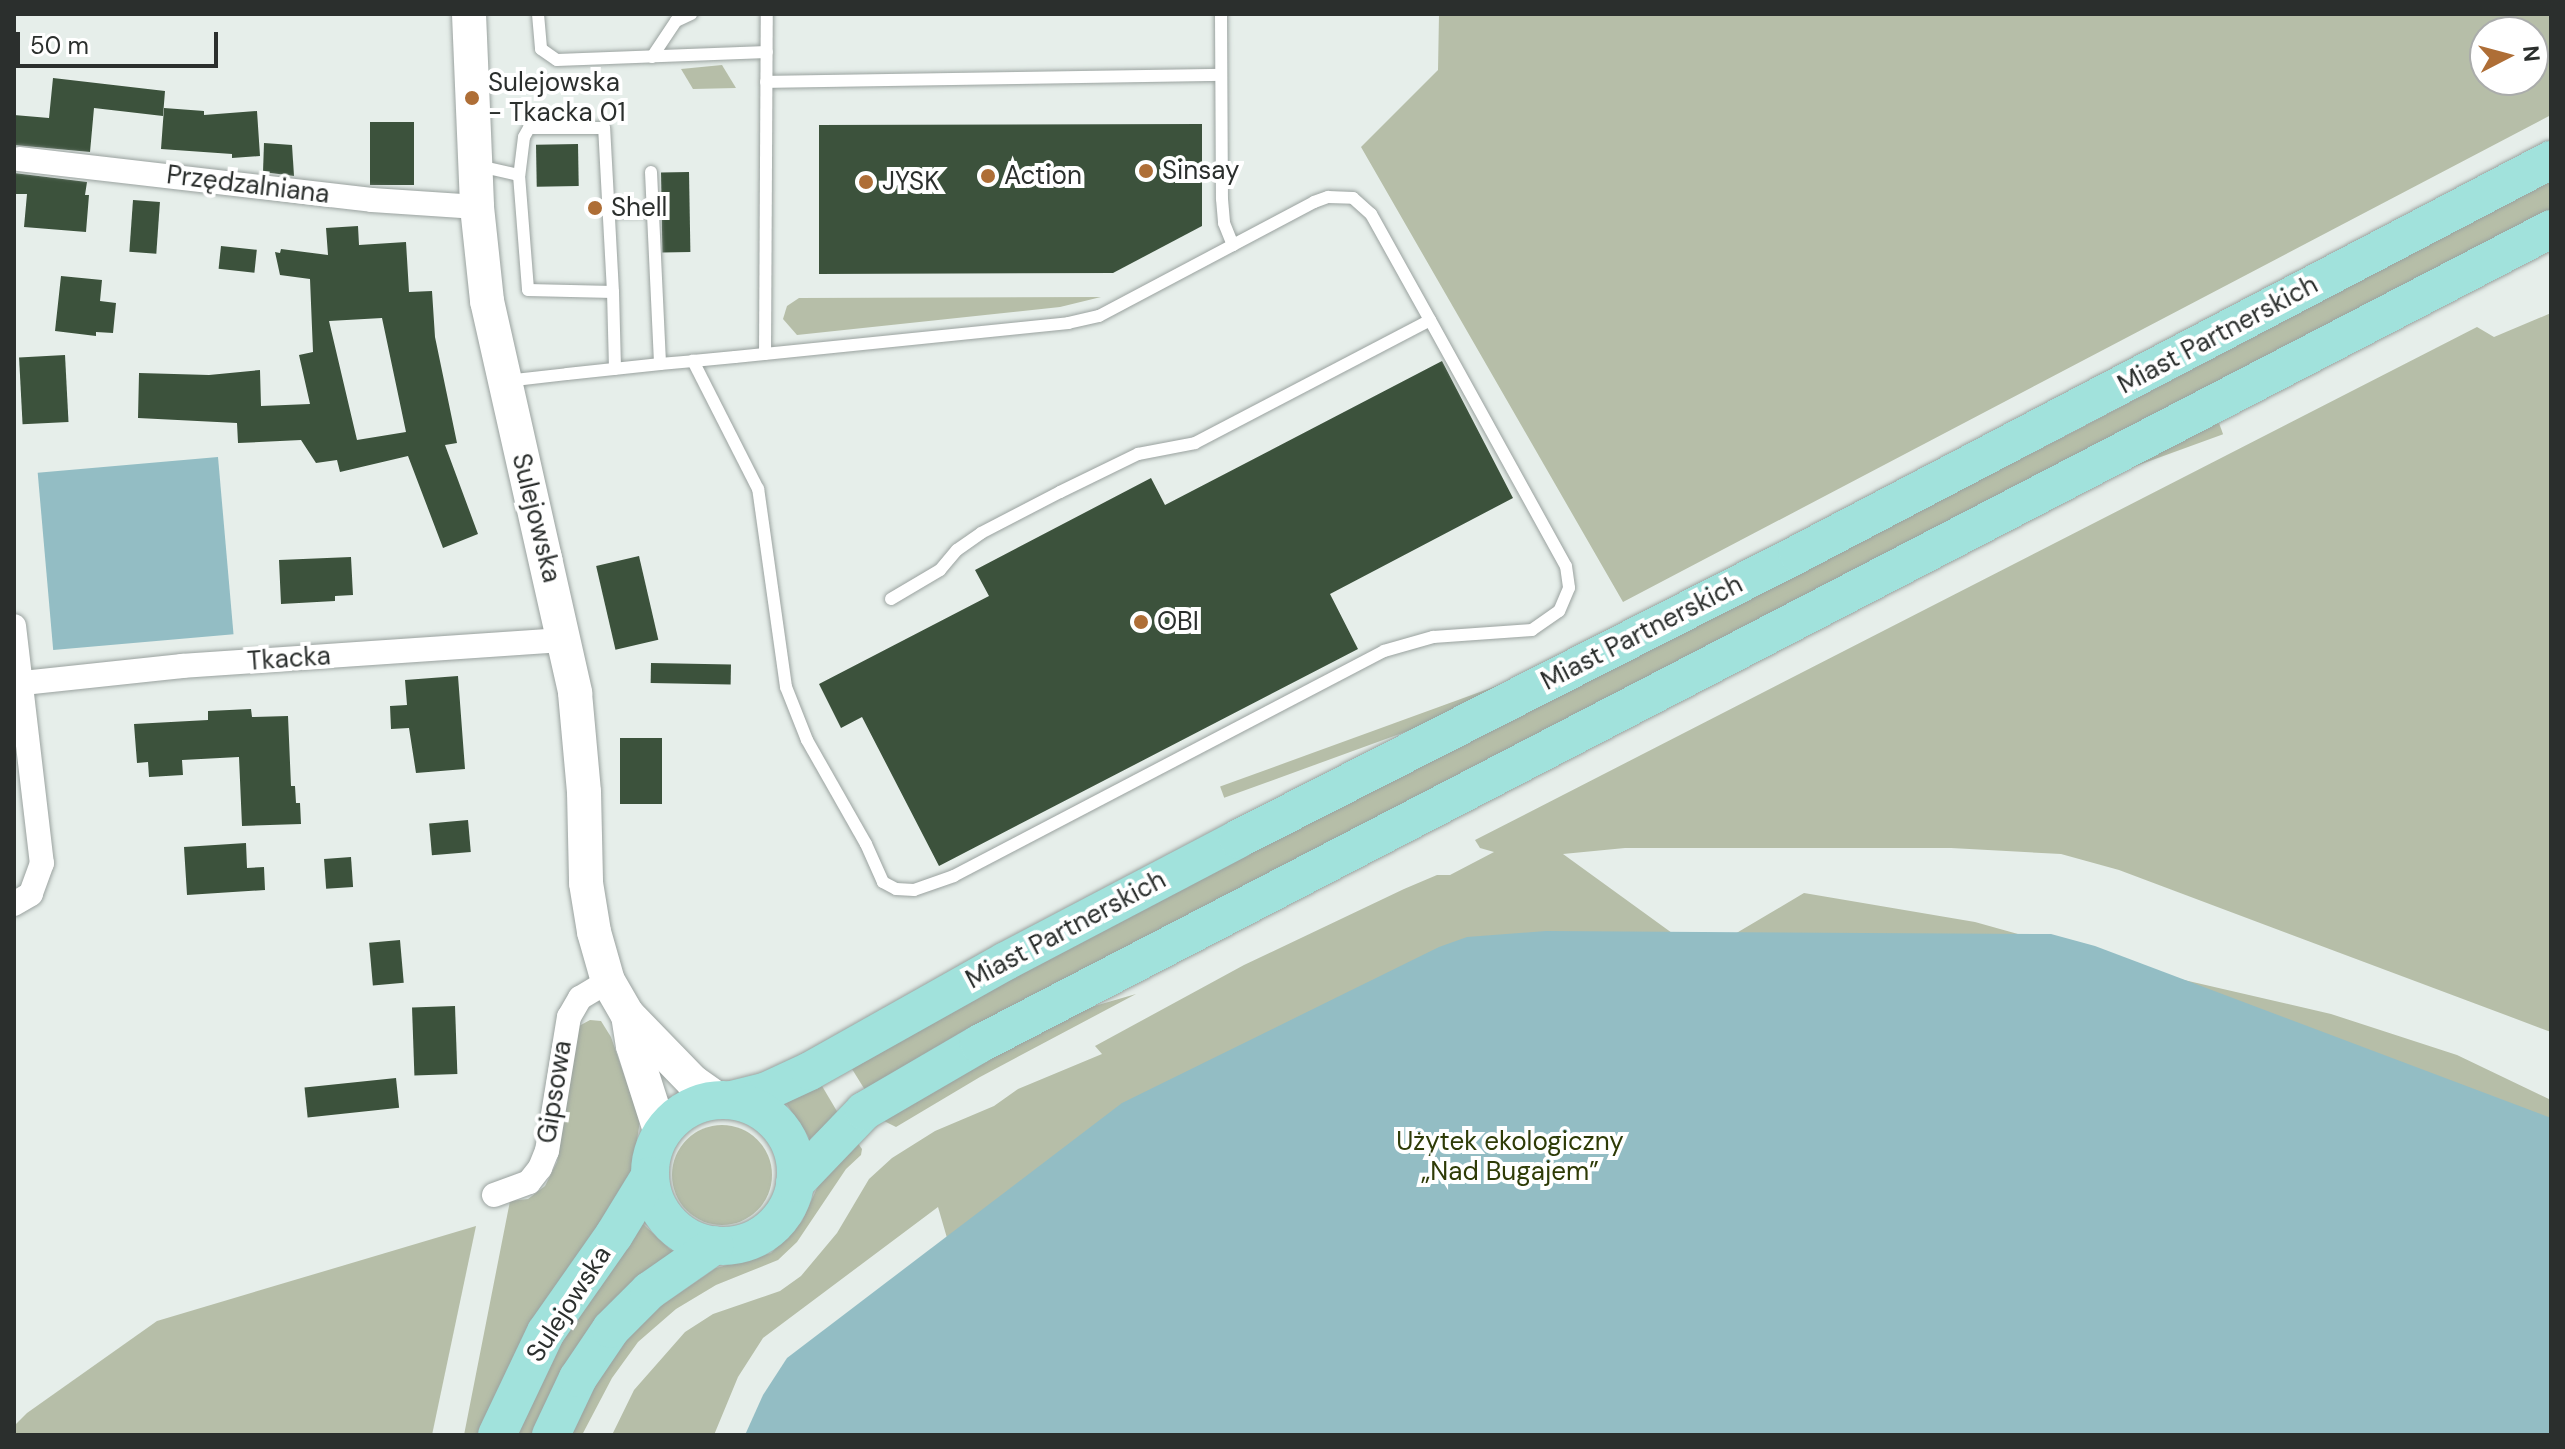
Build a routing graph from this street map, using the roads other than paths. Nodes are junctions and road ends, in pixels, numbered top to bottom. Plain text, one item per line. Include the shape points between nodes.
1 (469, 14) edge
2 (538, 14) edge
3 (691, 14) edge
4 (767, 14) edge
5 (1221, 14) edge
6 (767, 52) junction
7 (652, 57) junction
8 (1220, 75) junction
9 (766, 82) junction
10 (19, 159) dead end
11 (2551, 160) edge
12 (475, 166) junction
13 (651, 172) dead end
14 (519, 175) junction
15 (477, 207) junction
16 (653, 211) junction
17 (609, 212) junction
18 (2551, 229) edge
19 (1233, 245) junction
20 (613, 292) junction
21 (1430, 320) junction
22 (765, 354) junction
23 (693, 361) junction
24 (660, 364) junction
25 (615, 369) junction
26 (503, 382) junction
27 (891, 599) dead end
28 (14, 626) edge
29 (565, 640) junction
30 (17, 684) edge
31 (14, 904) edge
32 (608, 981) junction
33 (628, 1015) junction
34 (726, 1100) junction
35 (661, 1134) junction
36 (650, 1176) junction
37 (795, 1183) junction
38 (494, 1195) dead end
39 (715, 1245) junction
40 (497, 1435) edge
41 (551, 1435) edge

1 - 12 main road, Sulejowska
2 - 7 lane via 541,49 548,57
3 - 7 lane via 676,21
4 - 6 lane
5 - 8 lane
6 - 7 lane
6 - 9 lane
8 - 9 lane
8 - 19 lane via 1222,199
9 - 22 lane
10 - 15 street, Przędzalniana
11 - 34 main road, Miast Partnerskich via 1798,554 1238,839 810,1071 767,1091
12 - 14 lane
12 - 15 main road, Sulejowska
13 - 16 lane
14 - 17 lane via 529,128 604,128
14 - 20 lane via 528,290
15 - 26 main road, Sulejowska
16 - 17 lane
16 - 24 lane
17 - 20 lane
18 - 37 main road via 979,1044 864,1111
19 - 21 lane via 1314,202 1353,198 1371,214
19 - 22 lane via 1099,316
20 - 25 lane
21 - 23 lane via 1566,566 1569,588 1559,611 1532,630 1433,637 1384,651 954,876 914,890 883,882 807,740 786,687 758,489
21 - 27 lane via 1195,443 1138,454 1048,498 981,533 940,570
22 - 23 lane
23 - 24 lane
24 - 25 lane
25 - 26 lane
26 - 29 main road, Sulejowska
28 - 30 street
29 - 30 street, Tkacka via 182,666
29 - 32 main road, Sulejowska via 580,741 589,910
30 - 31 street via 42,863 31,894
32 - 33 main road, Sulejowska
32 - 38 street, Gipsowa via 580,998 569,1017 540,1168 529,1182
33 - 34 main road, Sulejowska via 693,1082
33 - 35 main road, Sulejowska
34 - 35 main road via 692,1106
34 - 37 main road via 757,1108 777,1124 791,1145
35 - 36 main road
36 - 39 main road via 658,1205 676,1228
36 - 40 main road, Sulejowska via 546,1332
37 - 39 main road via 787,1207 770,1229 745,1242
39 - 41 main road, Sulejowska via 649,1291 611,1329 578,1378

